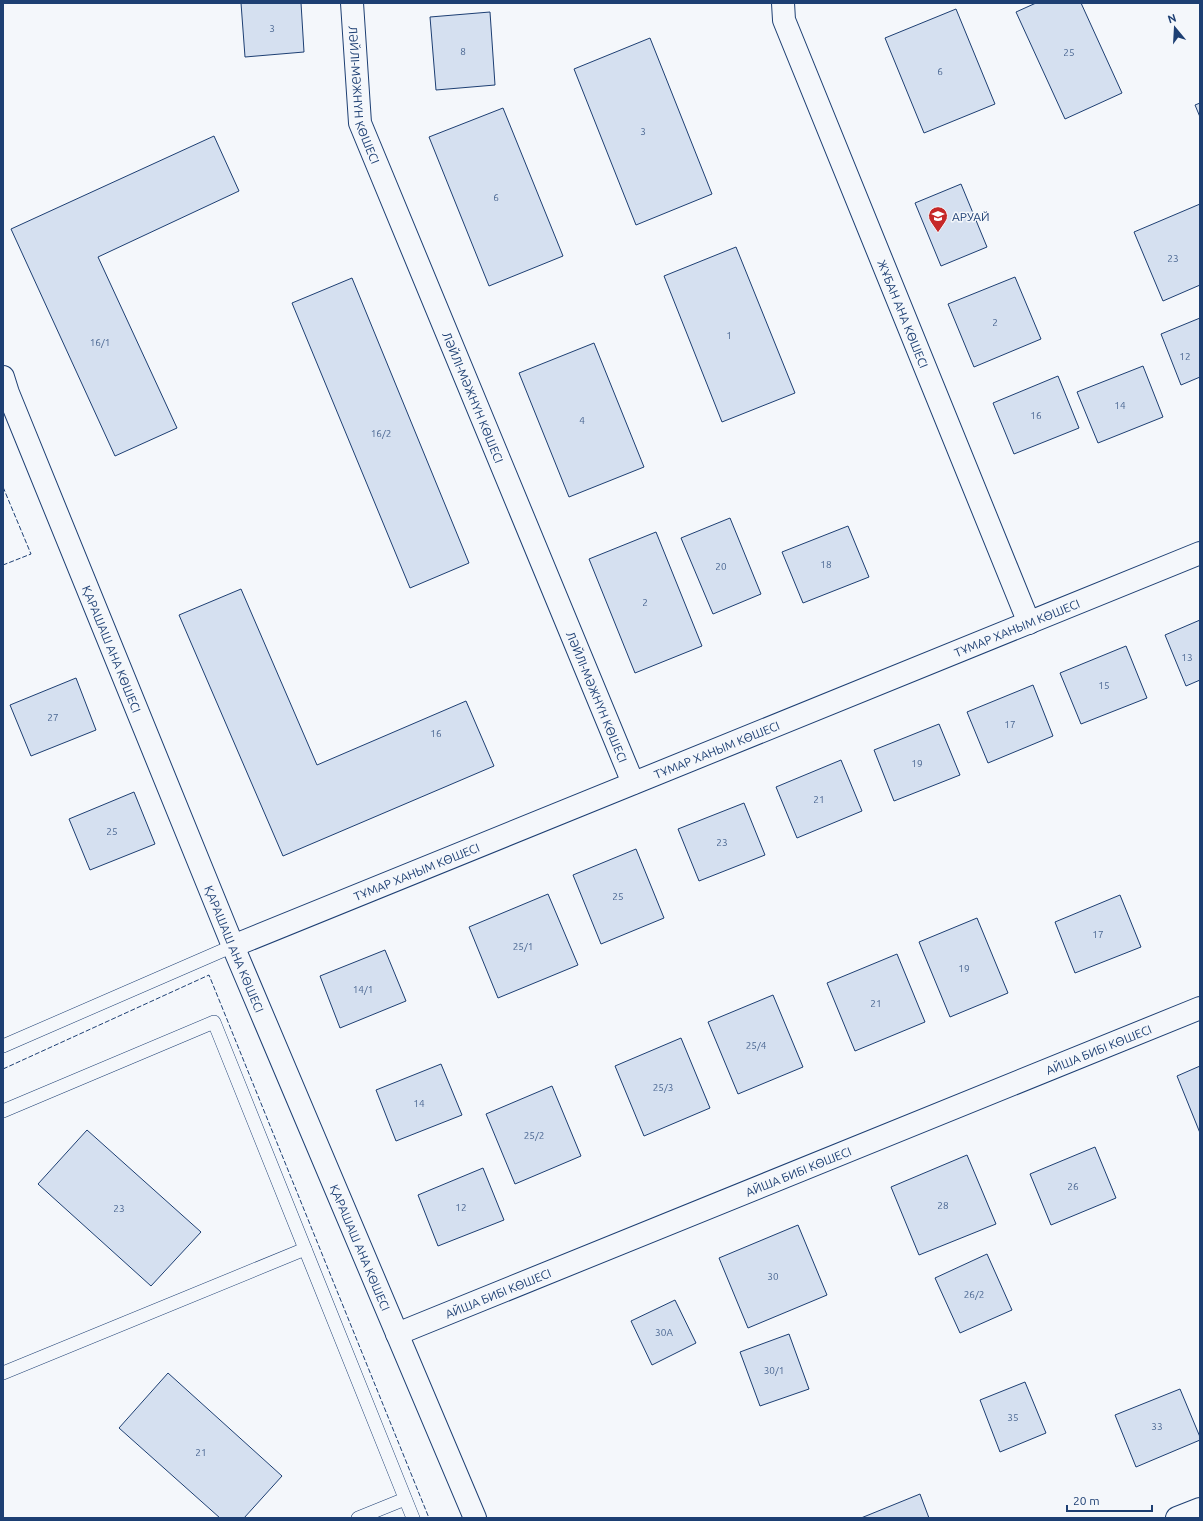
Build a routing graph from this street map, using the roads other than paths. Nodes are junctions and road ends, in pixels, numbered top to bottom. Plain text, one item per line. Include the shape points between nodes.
1 (352, 3) edge
2 (783, 3) edge
3 (3, 377) edge
4 (1200, 553) edge
5 (1029, 623) junction
6 (633, 783) junction
7 (233, 946) junction
8 (1200, 1008) edge
9 (3, 1046) edge
10 (3, 1111) edge
11 (305, 1249) junction
12 (397, 1334) junction
13 (3, 1373) edge
14 (405, 1499) junction
15 (1200, 1509) edge
16 (358, 1518) edge
17 (413, 1518) edge
18 (475, 1518) edge
19 (1177, 1518) edge

1 - 6 street, ЛӘЙЛІ-МӘЖНҮН КӨШЕСІ via 360,123
2 - 5 street, ЖҰБАН АНА КӨШЕСІ via 784,20
3 - 7 street, ҚАРАШАШ АНА КӨШЕСІ
4 - 5 street, ТҰМАР ХАНЫМ КӨШЕСІ
5 - 6 street, ТҰМАР ХАНЫМ КӨШЕСІ
6 - 7 street, ТҰМАР ХАНЫМ КӨШЕСІ
7 - 9 lane
7 - 12 street, ҚАРАШАШ АНА КӨШЕСІ
8 - 12 street, АЙША БИБІ КӨШЕСІ
10 - 11 lane via 214,1022
11 - 13 lane
11 - 14 lane
12 - 18 street, ҚАРАШАШ АНА КӨШЕСІ
14 - 16 lane
14 - 17 lane
15 - 19 street

